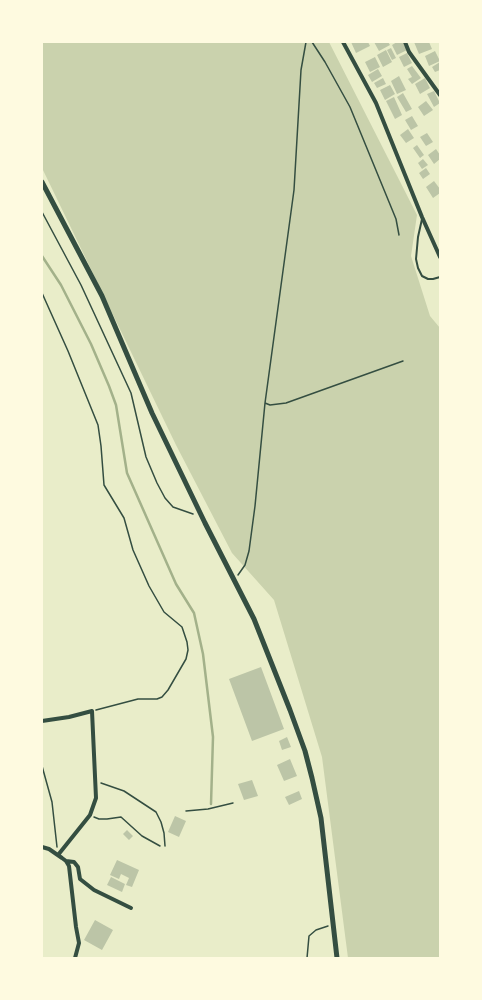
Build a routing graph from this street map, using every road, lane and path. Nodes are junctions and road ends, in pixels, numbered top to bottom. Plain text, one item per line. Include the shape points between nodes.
1 (306, 42) edge
2 (312, 42) edge
3 (343, 42) edge
4 (405, 42) edge
5 (440, 95) edge
6 (42, 182) edge
7 (42, 212) edge
8 (422, 217) junction
9 (399, 235) dead end
10 (440, 257) edge
11 (440, 277) edge
12 (42, 293) edge
13 (404, 361) dead end
14 (265, 403) junction
15 (195, 515) dead end
16 (234, 579) junction
17 (92, 711) junction
18 (42, 720) edge
19 (42, 766) edge
20 (95, 781) junction
21 (233, 803) dead end
22 (186, 811) dead end
23 (90, 815) junction
24 (160, 846) dead end
25 (165, 846) dead end
26 (42, 847) edge
27 (58, 855) junction
28 (66, 861) junction
29 (131, 908) dead end
30 (333, 923) junction
31 (75, 958) edge
32 (307, 958) edge
33 (337, 958) edge

1 - 14 path via 301,70 294,190
2 - 9 path via 350,107 396,219
3 - 8 street via 376,103
4 - 5 street via 409,52
6 - 16 street via 102,296 152,412
7 - 15 path via 81,285 131,393 146,457 157,483 173,507
8 - 10 street
8 - 11 lane via 416,259 418,268 422,276 428,279
12 - 17 path via 98,425 104,485 124,518 133,550 149,586 164,612 182,627 188,650 186,659 162,697 138,699
13 - 14 path via 286,403
14 - 16 path via 249,551 245,565
16 - 30 street via 254,619 305,751 321,818
17 - 18 street
17 - 20 street
19 - 27 path via 52,802
20 - 23 street via 96,798
20 - 25 path via 124,791 156,812 164,833
21 - 22 path via 208,810
23 - 24 path via 99,819 121,817 142,836
23 - 27 street
26 - 27 street
27 - 28 street
28 - 29 street via 74,862 78,867 80,879 94,890
28 - 31 street via 69,866 79,943
30 - 32 path via 316,930 310,936
30 - 33 street

